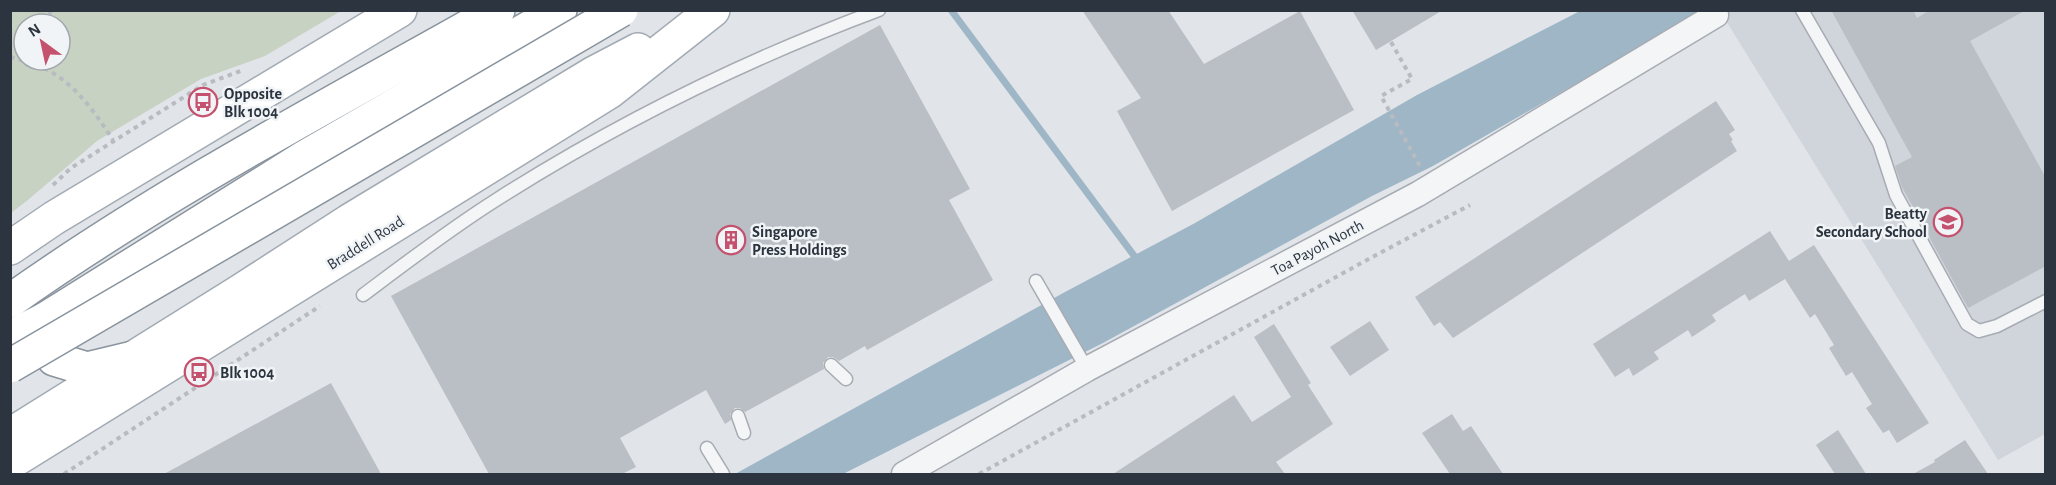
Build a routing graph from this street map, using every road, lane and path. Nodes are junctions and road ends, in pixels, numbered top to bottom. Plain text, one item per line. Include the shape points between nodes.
1 (400, 10) edge
2 (460, 10) edge
3 (498, 10) edge
4 (560, 10) edge
5 (621, 10) edge
6 (713, 10) edge
7 (879, 10) edge
8 (1802, 10) edge
9 (1720, 13) edge
10 (1391, 42) dead end
11 (252, 67) dead end
12 (50, 72) edge
13 (113, 140) junction
14 (1425, 174) dead end
15 (168, 197) junction
16 (51, 203) junction
17 (1470, 205) dead end
18 (10, 237) edge
19 (10, 248) edge
20 (1036, 281) dead end
21 (363, 295) dead end
22 (10, 301) edge
23 (2046, 301) edge
24 (320, 306) dead end
25 (44, 320) junction
26 (10, 337) edge
27 (133, 358) junction
28 (1083, 364) junction
29 (831, 365) dead end
30 (10, 366) edge
31 (846, 379) dead end
32 (738, 416) dead end
33 (744, 433) dead end
34 (10, 435) edge
35 (707, 448) dead end
36 (10, 463) edge
37 (64, 474) edge
38 (723, 474) edge
39 (904, 474) edge
40 (979, 474) edge

1 - 16 main road
2 - 15 main road
3 - 15 main road
4 - 25 main road via 305,157
5 - 30 main road, bridge
6 - 27 main road via 573,86
6 - 36 main road, Braddell Road via 609,92
7 - 21 lane via 703,84 572,154 453,229
8 - 23 lane via 1879,143 1896,195 1967,324 1979,331 1997,326
9 - 28 street, Toa Payoh North via 1418,194
10 - 14 path via 1412,79 1381,96
11 - 13 path via 203,85
12 - 13 path via 90,106
13 - 16 path via 71,168
15 - 22 main road
16 - 18 main road
16 - 19 main road
17 - 40 path
20 - 28 lane
24 - 37 path
25 - 26 main road
25 - 27 main road via 44,338 54,359 87,369
27 - 34 main road
28 - 39 street, Toa Payoh North
29 - 31 lane
32 - 33 lane
35 - 38 lane

